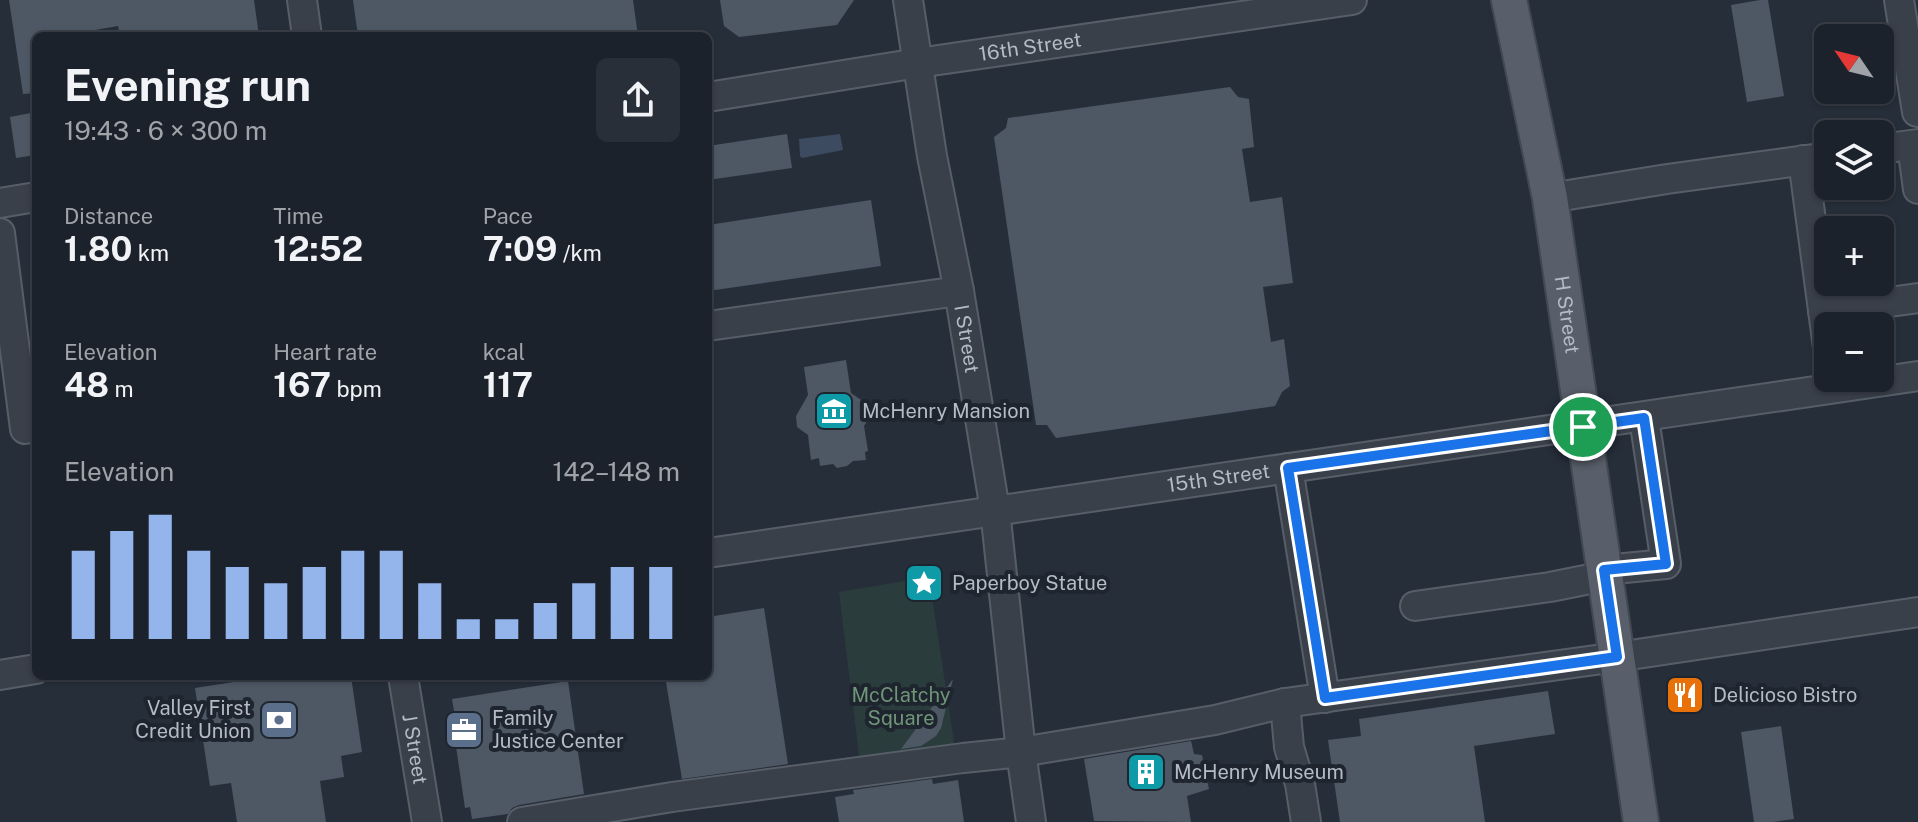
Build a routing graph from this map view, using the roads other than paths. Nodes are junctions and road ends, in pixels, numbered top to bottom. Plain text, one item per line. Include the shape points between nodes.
1 (302, 0) edge
2 (908, 0) edge
3 (1352, 0) edge
4 (1509, 0) edge
5 (1899, 0) edge
6 (306, 32) edge
7 (918, 63) junction
8 (712, 96) edge
9 (1917, 112) edge
10 (1915, 144) edge
11 (1894, 147) edge
12 (1814, 158) edge
13 (1918, 189) edge
14 (32, 198) edge
15 (1550, 198) junction
16 (1818, 200) edge
17 (0, 203) edge
18 (0, 233) edge
19 (959, 291) junction
20 (1918, 298) edge
21 (1823, 311) joint
22 (712, 325) edge
23 (1918, 376) edge
24 (1894, 378) edge
25 (1814, 387) edge
26 (1644, 418) junction
27 (1583, 427) junction
28 (20, 430) edge
29 (1288, 468) junction
30 (995, 510) junction
31 (712, 552) edge
32 (1605, 573) junction
33 (1415, 606) dead end
34 (1918, 612) edge
35 (1617, 657) junction
36 (32, 670) edge
37 (0, 675) edge
38 (404, 680) edge
39 (1325, 698) junction
40 (1285, 703) junction
41 (1021, 752) junction
42 (427, 822) edge
43 (522, 822) edge
44 (1031, 822) edge
45 (1306, 822) edge
46 (1641, 822) edge

1 - 6 street
2 - 7 street, I Street
3 - 7 street, 16th Street
4 - 15 main road, H Street
5 - 9 street
7 - 8 street, 16th Street
7 - 19 street, I Street
10 - 11 street
10 - 13 street
12 - 15 street
14 - 17 street
15 - 27 main road, H Street
16 - 21 street
18 - 28 street
19 - 22 street
19 - 30 street, I Street
20 - 21 street
23 - 24 street, 15th Street
25 - 26 street, 15th Street
26 - 27 street, 15th Street
26 - 32 street via 1666,564
27 - 29 street, 15th Street
27 - 32 main road, H Street
29 - 30 street, 15th Street
29 - 39 street
30 - 31 street, 15th Street
30 - 41 street, I Street
32 - 33 street via 1550,587
32 - 35 main road, H Street
34 - 35 street
35 - 39 street
35 - 46 main road, H Street
36 - 37 street
38 - 42 street, J Street
39 - 40 street
40 - 41 street
40 - 45 street
41 - 43 street
41 - 44 street, I Street

